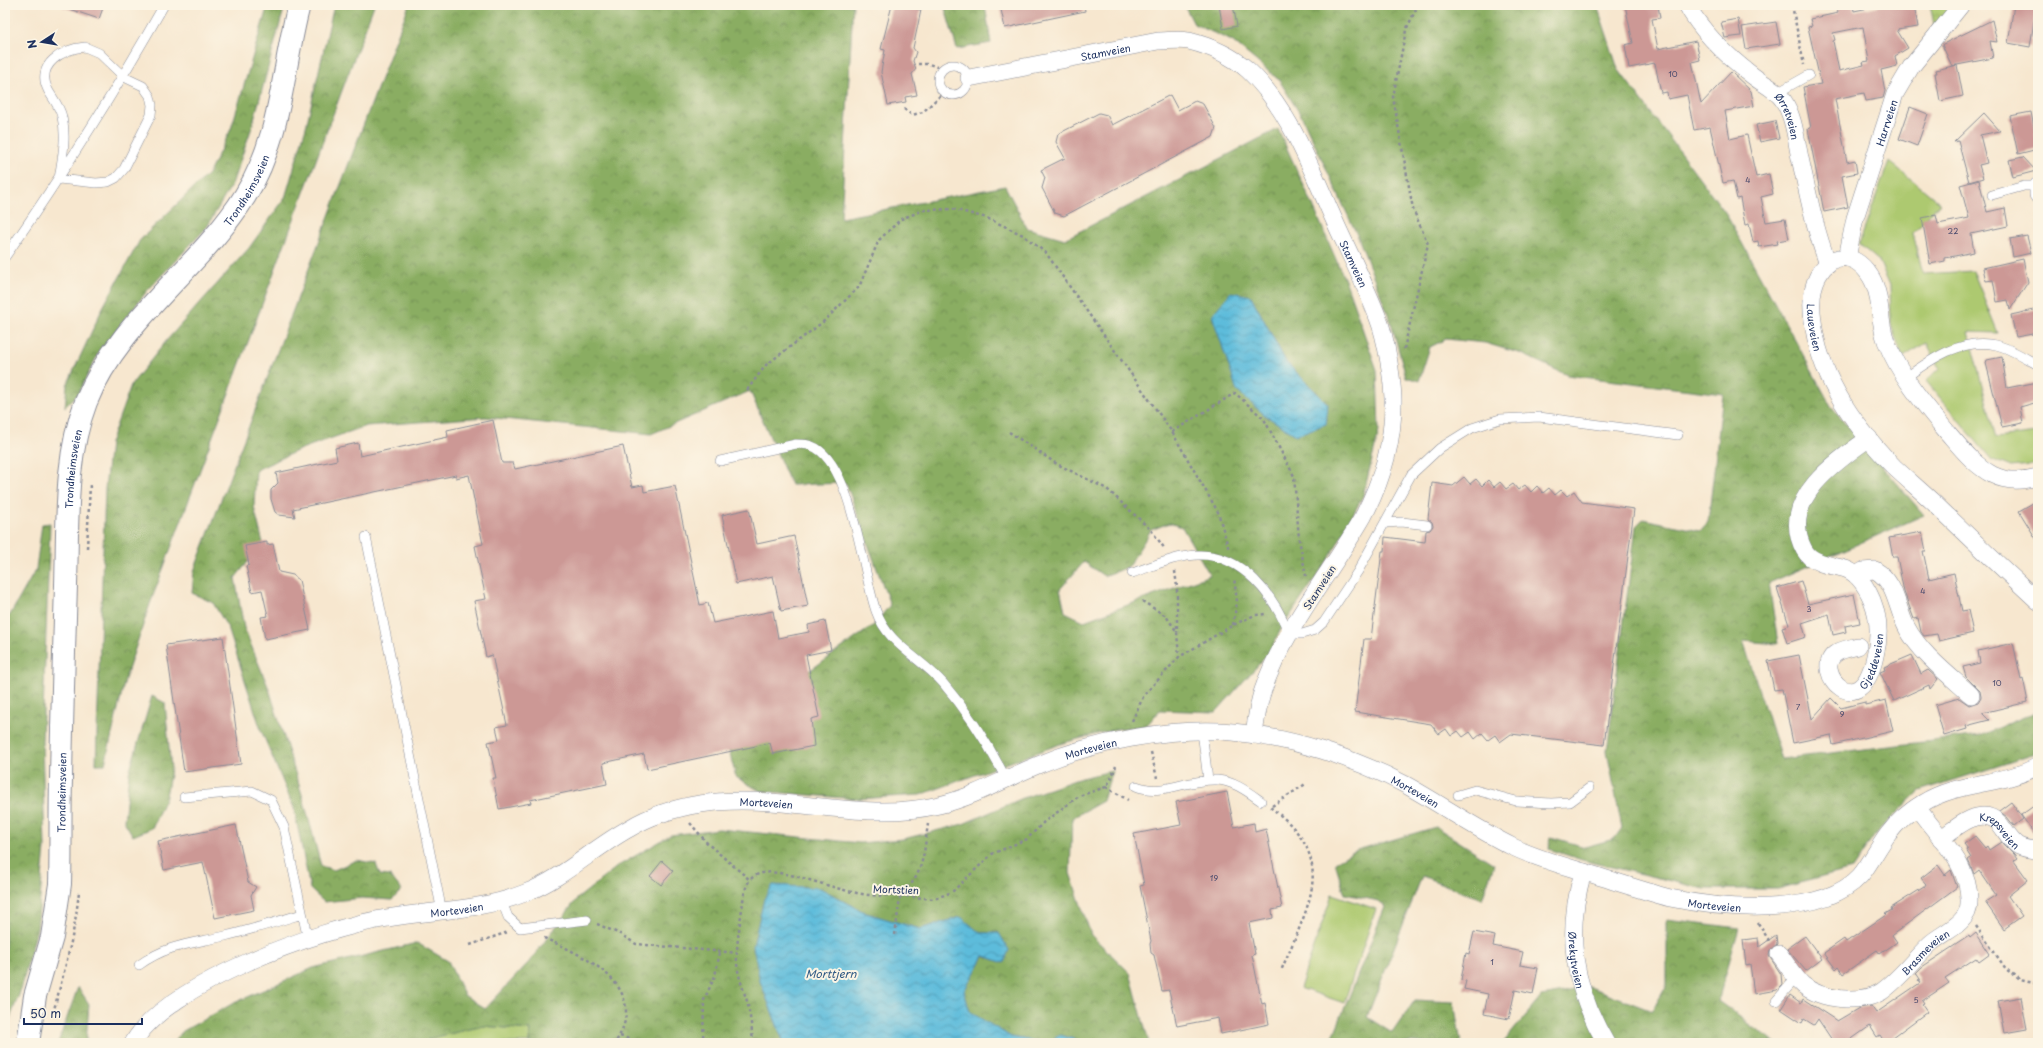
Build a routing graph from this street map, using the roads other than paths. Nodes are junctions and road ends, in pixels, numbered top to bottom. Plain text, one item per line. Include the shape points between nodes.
1 (164, 5) edge
2 (299, 5) edge
3 (1687, 5) edge
4 (1961, 5) edge
5 (1807, 76) road end
6 (124, 77) junction
7 (969, 78) junction
8 (1779, 95) junction
9 (60, 179) junction
10 (2038, 186) edge
11 (1992, 195) dead end
12 (2038, 195) edge
13 (5, 258) edge
14 (1847, 258) junction
15 (1828, 264) junction
16 (2038, 365) edge
17 (1905, 378) junction
18 (1678, 435) dead end
19 (1869, 438) junction
20 (720, 462) dead end
21 (2038, 477) edge
22 (1385, 523) junction
23 (1427, 525) dead end
24 (366, 537) dead end
25 (1132, 573) dead end
26 (1856, 575) junction
27 (2038, 601) edge
28 (1289, 634) junction
29 (1858, 646) dead end
30 (1971, 695) dead end
31 (1202, 731) junction
32 (1254, 734) junction
33 (2038, 766) edge
34 (1006, 779) junction
35 (1208, 780) junction
36 (1136, 786) dead end
37 (1589, 788) dead end
38 (1458, 795) dead end
39 (184, 797) dead end
40 (1261, 801) road end
41 (1917, 807) junction
42 (1941, 839) junction
43 (2038, 851) edge
44 (1583, 872) junction
45 (502, 902) junction
46 (442, 912) junction
47 (302, 914) junction
48 (587, 920) road end
49 (308, 940) junction
50 (1779, 954) road end
51 (139, 965) dead end
52 (1797, 977) junction
53 (36, 996) junction
54 (1776, 1001) dead end
55 (13, 1043) edge
56 (28, 1043) edge
57 (133, 1043) edge
58 (1606, 1043) edge

1 - 6 lane
2 - 53 main road, Trondheimsveien via 277,119 267,151 253,182 225,224 111,356 93,386 75,437 68,515 60,884 52,937
3 - 8 street, Ørretveien via 1696,21 1720,48
4 - 14 street, Harrveien via 1911,67 1895,94 1855,218
5 - 8 lane via 1784,89
6 - 9 lane
6 - 9 lane via 143,86 152,104 151,115 124,169 108,182
6 - 9 lane via 99,53 85,47 71,48 59,54 49,64 46,76 48,89 62,116 65,135
7 - 7 lane via 966,70 959,65 950,65 942,69 938,81 944,92 958,95 968,85
7 - 28 street, Stamveien via 1158,41 1188,41 1217,50 1247,70 1273,99 1299,144 1379,319 1393,398 1391,433 1383,470 1372,500
8 - 15 street, Ørretveien via 1790,116 1816,231
9 - 13 lane
10 - 11 lane via 2024,186
10 - 12 street
14 - 15 street
14 - 17 street via 1859,262 1872,277 1878,295 1885,338
15 - 19 street, Laueveien via 1818,276 1814,290 1812,315 1816,344 1844,404
16 - 17 lane via 1996,345 1976,344 1953,349 1932,359
17 - 21 street via 1930,411 1977,464 1992,474 2007,479
18 - 22 lane via 1539,417 1500,419 1472,428 1428,458 1411,476
19 - 26 street, Gjeddeveien via 1828,470 1817,482 1804,501 1798,517 1798,533 1807,554 1817,561 1847,569
19 - 27 street, Laueveien via 1896,468
20 - 34 lane via 796,444 808,444 829,461 844,488 880,622 897,645 928,669 954,697 987,743
22 - 23 lane
22 - 28 lane via 1358,571 1324,622 1315,630
24 - 46 lane
25 - 28 lane via 1199,555 1220,557 1232,562 1258,583 1280,612
26 - 29 street, Gjeddeveien via 1867,590 1875,608 1879,631 1878,643 1868,680 1857,690 1842,690 1830,673 1831,659 1841,651
26 - 30 street via 1869,570 1882,574 1895,593 1902,619 1912,637
28 - 32 street, Stamveien via 1258,706
31 - 32 street, Morteveien
31 - 34 street, Morteveien via 1159,735 1087,749
31 - 35 lane
32 - 44 street, Morteveien via 1318,749 1367,767 1402,783 1513,847 1547,862
33 - 41 street, Morteveien via 2009,778 1943,793
34 - 45 street, Morteveien via 953,801 906,810 868,811 734,802 703,803 679,808 630,827 556,878
35 - 36 lane via 1150,791
35 - 40 lane via 1234,785
37 - 38 lane via 1570,802 1551,804 1516,801 1474,790
39 - 47 lane via 252,791 271,800 284,827
41 - 42 street
41 - 44 street, Morteveien via 1896,824 1866,868 1851,884 1834,895 1813,902 1751,906 1690,902
42 - 43 street, Krepsveien via 1962,824 1984,816 1998,823 2018,846
42 - 52 street, Brasmeveien via 1959,864 1967,882 1970,905 1964,919 1931,943 1879,993 1836,999 1803,985
44 - 58 street, Ørekytveien via 1574,914 1575,964 1584,999
45 - 46 street, Morteveien
45 - 48 lane via 508,917 523,928
46 - 49 street, Morteveien via 382,918
47 - 49 lane
47 - 51 lane via 244,932 165,950
49 - 57 street, Morteveien via 242,965 186,993 157,1014
50 - 52 street, Brasmeveien
52 - 54 lane
53 - 55 main road, Trondheimsveien
53 - 56 main road, Trondheimsveien

